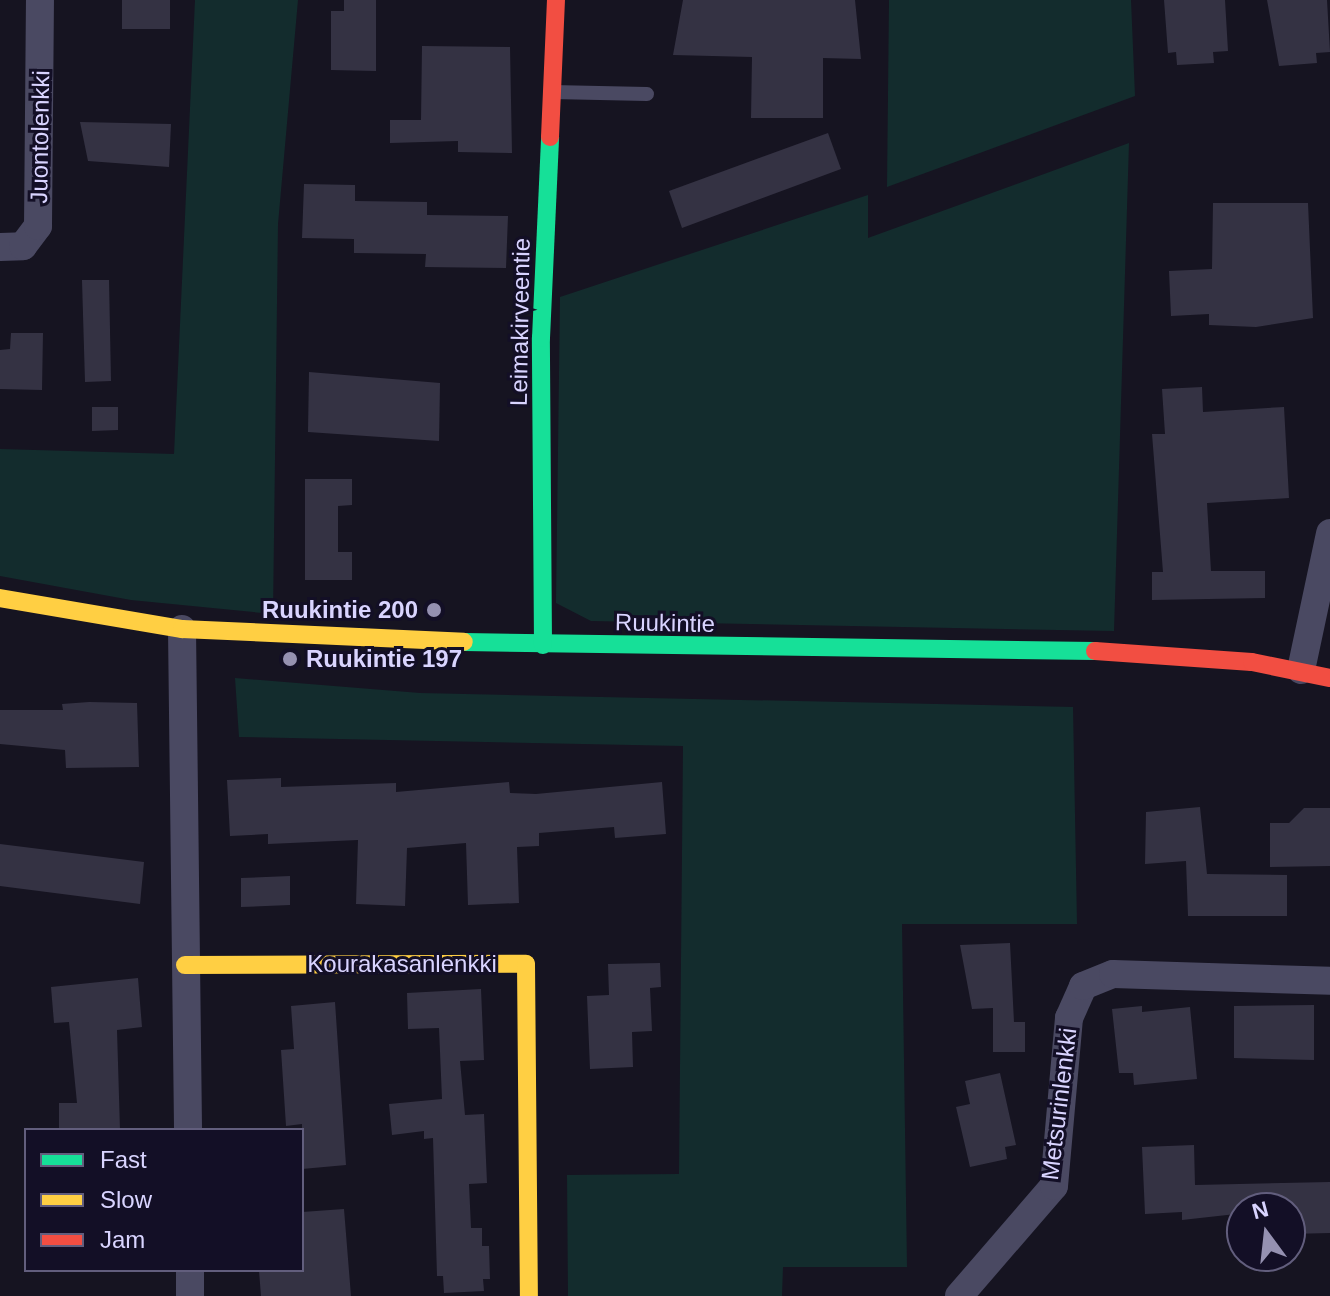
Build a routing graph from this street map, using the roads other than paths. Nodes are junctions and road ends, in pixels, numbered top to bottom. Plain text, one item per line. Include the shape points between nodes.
1 (40, 0) edge
2 (556, 0) edge
3 (552, 92) junction
4 (647, 94) dead end
5 (0, 247) edge
6 (1330, 533) edge
7 (0, 598) edge
8 (182, 629) junction
9 (543, 645) junction
10 (1301, 670) junction
11 (1330, 678) edge
12 (185, 965) junction
13 (1330, 981) edge
14 (188, 1128) edge
15 (190, 1272) edge
16 (190, 1296) edge
17 (529, 1296) edge
18 (959, 1296) edge

1 - 5 street, Juontolenkki via 38,226 23,246
2 - 3 street, Leimakirveentie
3 - 4 lane
3 - 9 street, Leimakirveentie via 541,338
6 - 10 street
7 - 8 street, Ruukintie
8 - 9 street, Ruukintie
8 - 12 street
9 - 10 street, Ruukintie via 1110,651
10 - 11 street, Ruukintie
12 - 14 street
12 - 17 street, Kourakasanlenkki via 526,964
13 - 18 street, Metsurinlenkki via 1113,974 1083,986 1069,1018 1054,1186
15 - 16 street

